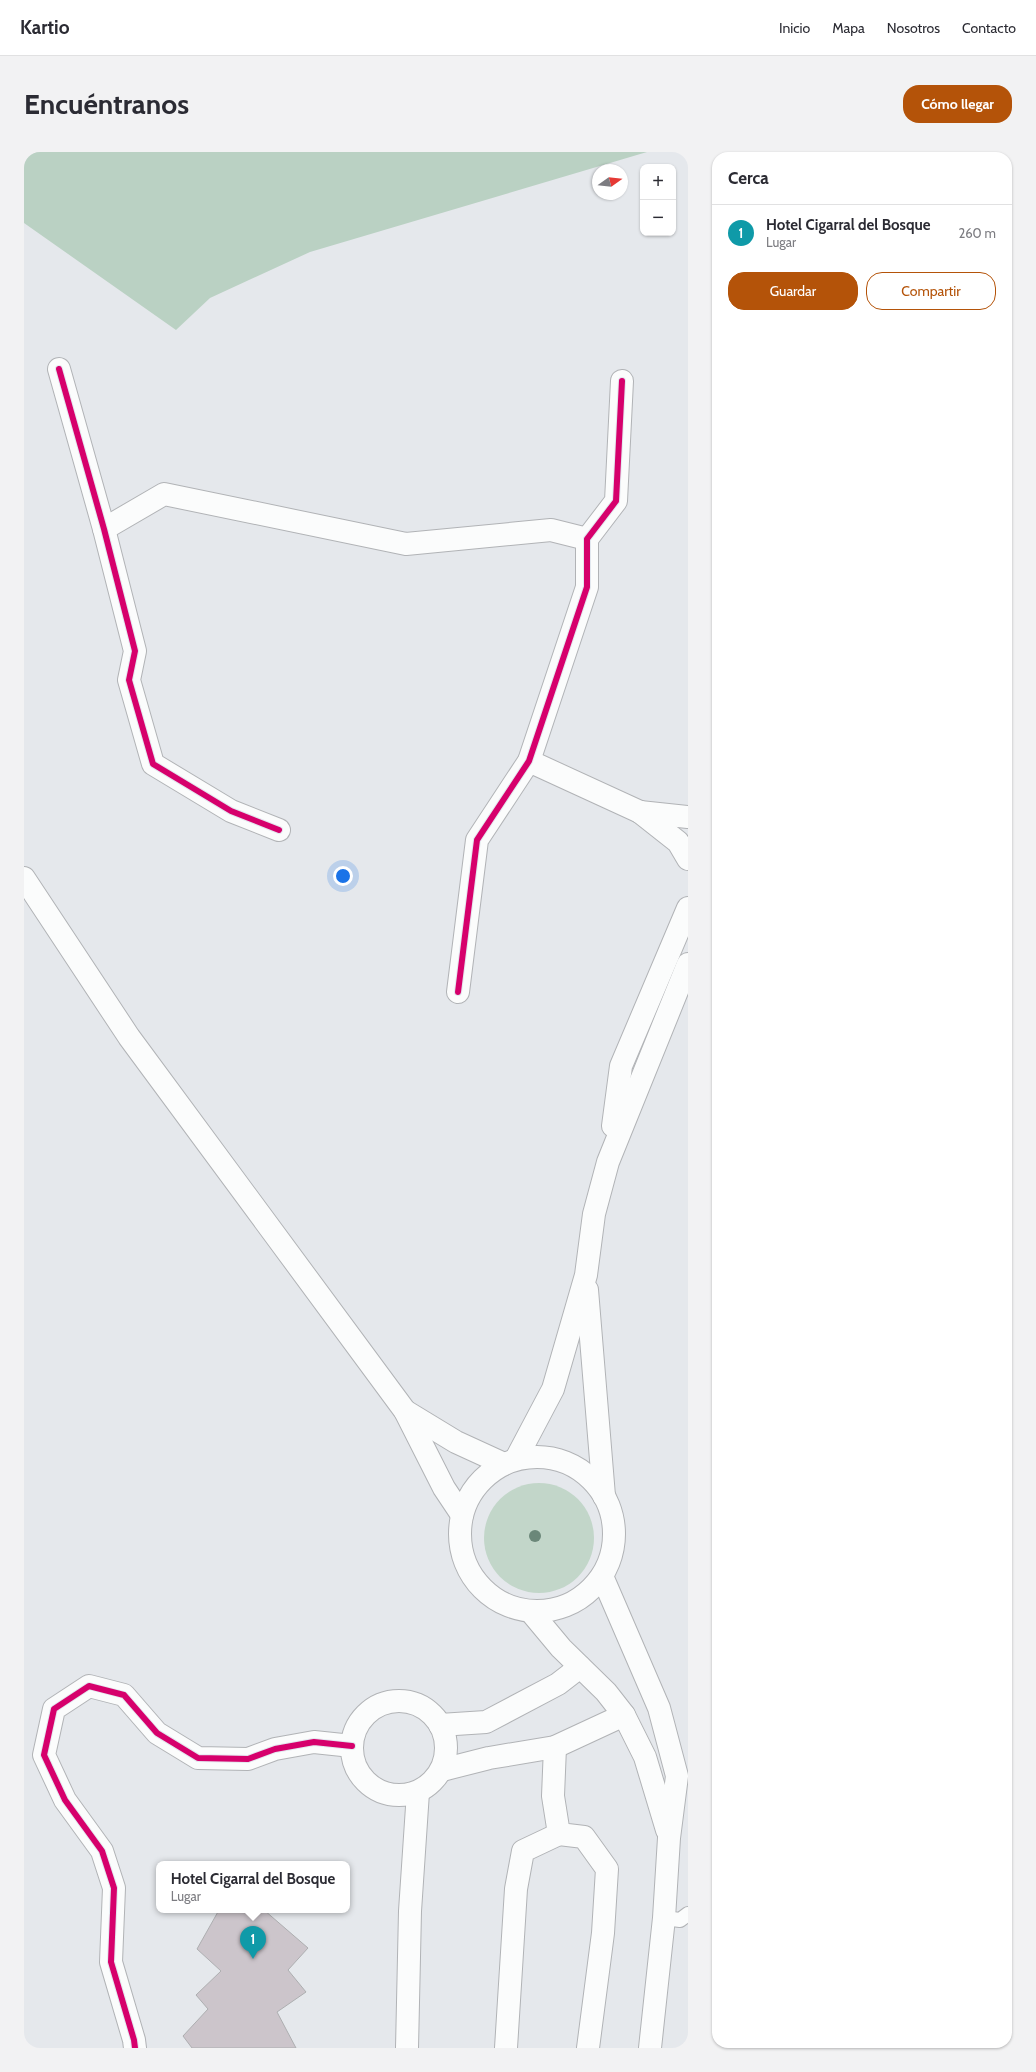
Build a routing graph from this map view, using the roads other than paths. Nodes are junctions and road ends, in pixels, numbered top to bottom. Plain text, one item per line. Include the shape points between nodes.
1 (58, 369) dead end
2 (622, 381) dead end
3 (104, 529) junction
4 (587, 539) junction
5 (529, 761) junction
6 (640, 812) junction
7 (688, 817) edge
8 (279, 830) dead end
9 (688, 859) edge
10 (24, 878) edge
11 (688, 908) edge
12 (688, 964) edge
13 (458, 992) dead end
14 (608, 1162) junction
15 (586, 1275) junction
16 (405, 1411) junction
17 (510, 1461) junction
18 (604, 1496) junction
19 (462, 1515) junction
20 (602, 1576) junction
21 (531, 1612) junction
22 (580, 1667) junction
23 (624, 1715) junction
24 (440, 1725) junction
25 (352, 1746) junction
26 (555, 1747) junction
27 (442, 1770) junction
28 (683, 1780) edge
29 (418, 1792) junction
30 (559, 1834) junction
31 (669, 1838) junction
32 (688, 1914) edge
33 (664, 1918) junction
34 (135, 2048) edge
35 (407, 2048) edge
36 (506, 2048) edge
37 (588, 2048) edge
38 (650, 2048) edge

1 - 3 street
2 - 4 street via 616,501
3 - 4 street via 164,494 406,544 551,530
3 - 8 street via 135,651 128,680 153,764 231,811
4 - 5 street via 587,587
5 - 6 street
5 - 13 street via 477,840
6 - 7 street
6 - 9 street via 678,842
10 - 16 street via 129,1037
11 - 14 street via 621,1066
12 - 14 street
14 - 15 street via 594,1214
15 - 17 street via 553,1389
15 - 18 street
16 - 17 street via 456,1442
16 - 19 street via 444,1488
17 - 18 street via 537,1457 563,1462 576,1467 592,1480
17 - 19 street via 485,1476 471,1494
18 - 20 street via 612,1516 614,1536 611,1557
19 - 21 street via 461,1545 464,1559 474,1580 490,1596 509,1606
20 - 21 street via 589,1592 572,1603 552,1610
20 - 28 street via 659,1708
21 - 22 street
22 - 23 street via 606,1692
22 - 24 street via 558,1684 486,1722
23 - 26 street
23 - 31 street via 645,1757
24 - 25 street via 431,1713 418,1705 403,1701 388,1702 374,1708 362,1718 355,1731
24 - 27 street via 446,1740
25 - 29 street via 354,1762 360,1776 372,1788 386,1794 402,1796
25 - 34 street via 314,1742 274,1749 248,1759 198,1758 157,1733 124,1695 89,1686 54,1709 44,1755 65,1800 102,1851 114,1888 110,1962
26 - 27 street via 489,1758
26 - 30 street via 553,1796
27 - 29 street via 432,1783
28 - 31 street
29 - 35 street via 410,1911
30 - 36 street via 523,1851 516,1889
30 - 37 street via 584,1837 607,1869 603,1933
31 - 33 street
32 - 33 lane via 680,1920
33 - 38 street

